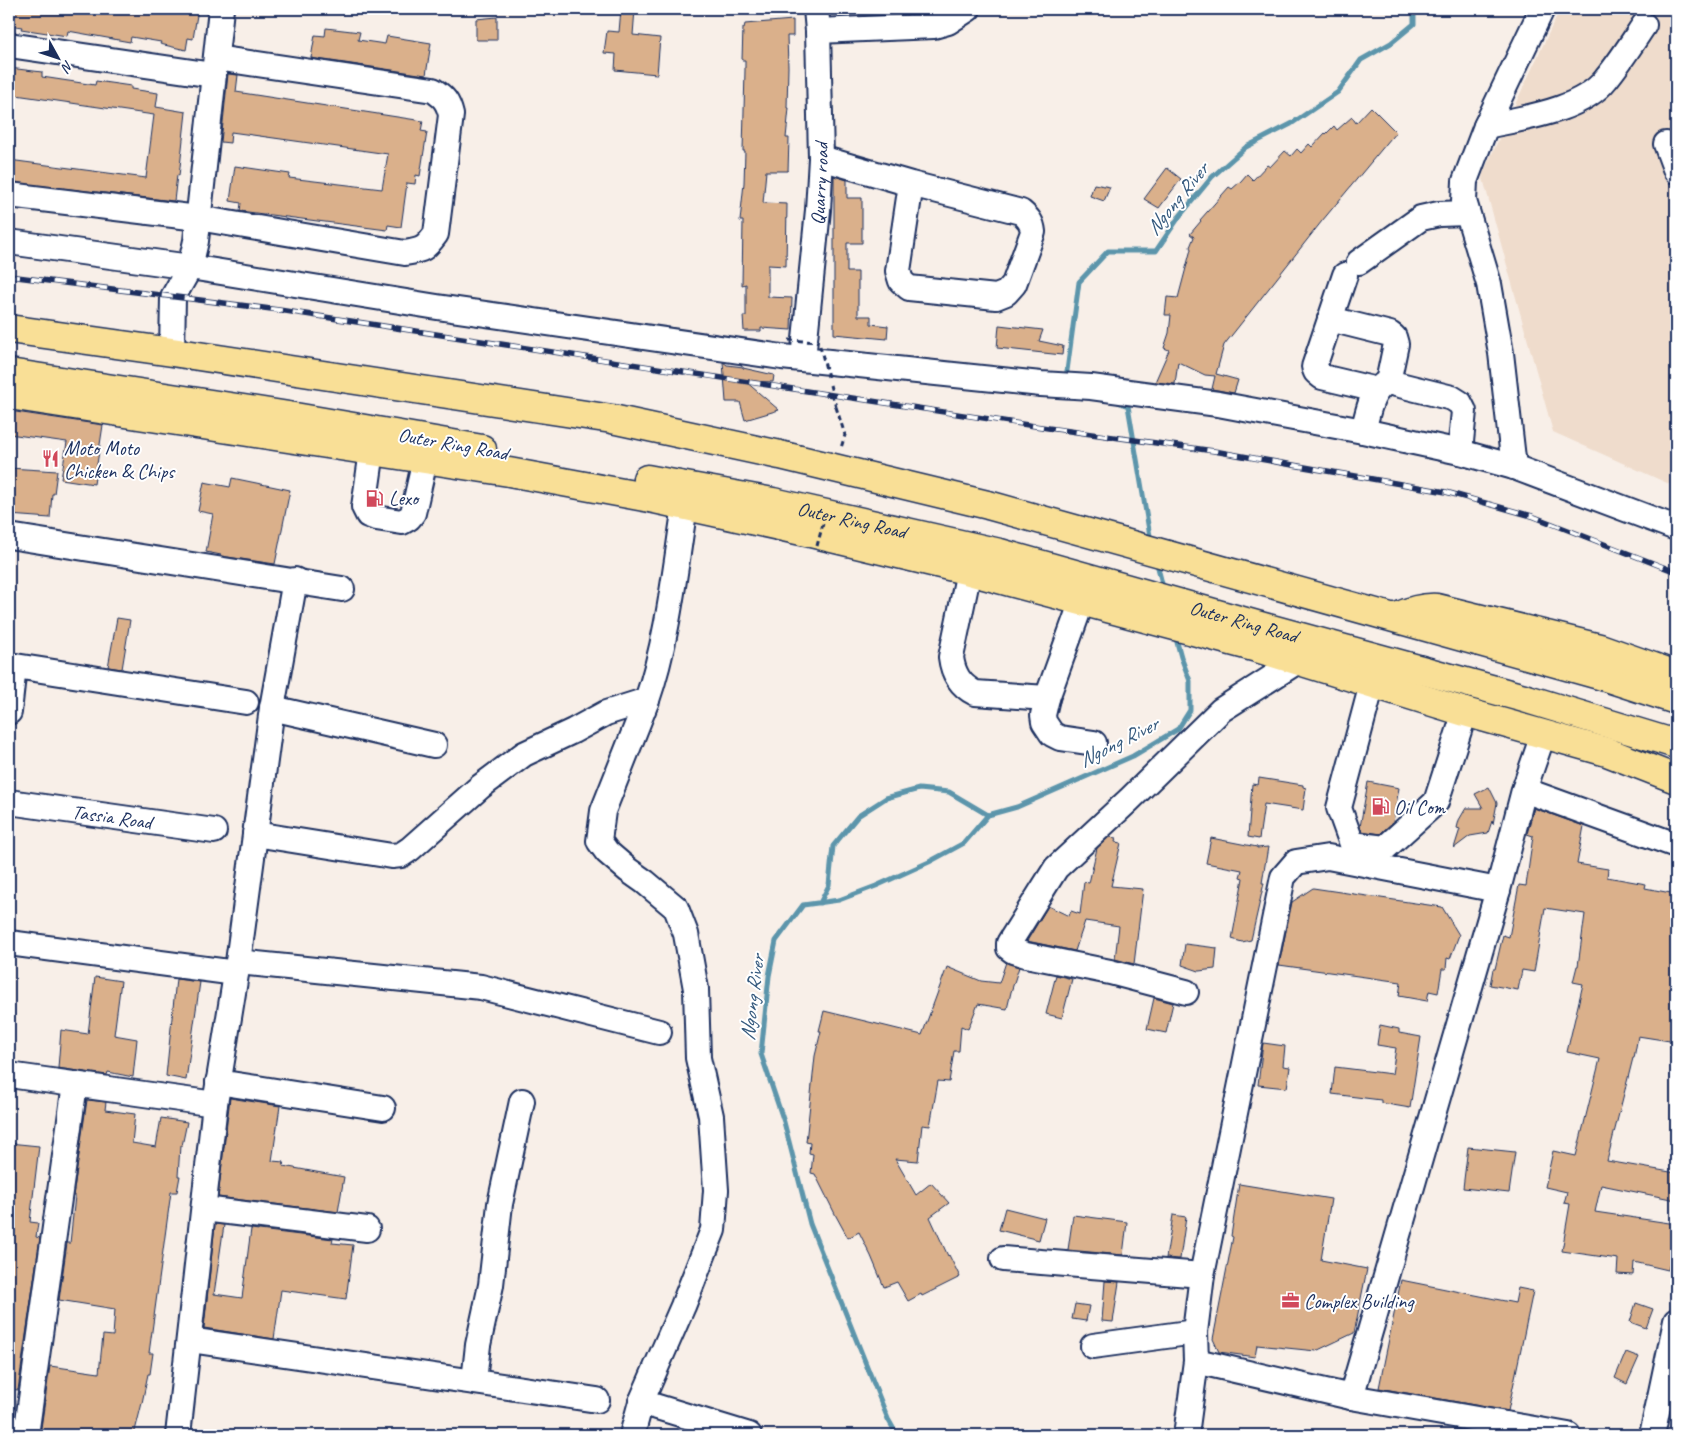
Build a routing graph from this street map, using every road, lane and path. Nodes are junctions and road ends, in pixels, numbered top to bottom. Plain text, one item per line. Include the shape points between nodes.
1 (221, 9) edge
2 (968, 9) edge
3 (1542, 9) edge
4 (934, 17) edge
5 (817, 20) edge
6 (1644, 25) dead end
7 (9, 45) edge
8 (215, 67) junction
9 (1486, 126) junction
10 (1666, 144) dead end
11 (821, 158) junction
12 (1676, 171) edge
13 (911, 184) junction
14 (9, 195) edge
15 (1467, 213) junction
16 (198, 218) junction
17 (9, 242) edge
18 (190, 267) junction
19 (1330, 319) junction
20 (9, 329) edge
21 (789, 340) dead end
22 (814, 349) junction
23 (172, 352) junction
24 (9, 373) edge
25 (828, 377) dead end
26 (830, 385) dead end
27 (1382, 386) junction
28 (9, 395) edge
29 (1363, 431) junction
30 (372, 451) junction
31 (1460, 452) junction
32 (840, 454) dead end
33 (426, 460) junction
34 (551, 462) junction
35 (1514, 467) junction
36 (509, 472) junction
37 (685, 506) junction
38 (824, 520) dead end
39 (1676, 528) edge
40 (9, 536) edge
41 (928, 536) junction
42 (817, 546) dead end
43 (961, 569) junction
44 (295, 580) junction
45 (342, 589) dead end
46 (1120, 599) junction
47 (1082, 601) junction
48 (1395, 617) junction
49 (1258, 637) junction
50 (1298, 661) junction
51 (12, 666) edge
52 (1676, 675) edge
53 (1372, 684) junction
54 (1047, 698) junction
55 (647, 700) junction
56 (1676, 700) edge
57 (246, 702) dead end
58 (272, 708) junction
59 (9, 712) edge
60 (1465, 712) junction
61 (1543, 735) junction
62 (1094, 743) dead end
63 (1676, 744) edge
64 (434, 745) dead end
65 (1676, 780) edge
66 (1524, 790) junction
67 (9, 802) edge
68 (214, 831) dead end
69 (255, 834) junction
70 (1676, 846) edge
71 (1498, 890) junction
72 (9, 943) edge
73 (237, 967) junction
74 (1186, 992) dead end
75 (659, 1032) dead end
76 (9, 1075) edge
77 (75, 1084) junction
78 (217, 1093) junction
79 (522, 1102) dead end
80 (383, 1108) dead end
81 (204, 1209) junction
82 (367, 1229) dead end
83 (1003, 1259) dead end
84 (1202, 1275) junction
85 (1676, 1321) edge
86 (1195, 1332) junction
87 (190, 1340) junction
88 (1093, 1346) dead end
89 (1196, 1361) junction
90 (474, 1381) junction
91 (1351, 1397) junction
92 (596, 1400) dead end
93 (641, 1402) junction
94 (26, 1435) edge
95 (178, 1435) edge
96 (632, 1435) edge
97 (749, 1435) edge
98 (1186, 1435) edge
99 (1568, 1435) edge
100 (1652, 1435) edge

1 - 8 street
2 - 4 street via 948,22
3 - 9 street
4 - 5 street
5 - 11 street, Quarry road
6 - 9 street via 1605,81 1585,97 1535,116
7 - 8 street
8 - 16 street
8 - 16 street via 433,90 448,103 451,115 436,234 422,250 405,252
9 - 15 street via 1465,181
10 - 12 street
11 - 13 street
11 - 22 street, Quarry road
13 - 13 street via 1021,212 1029,219 1033,232 1014,284 1006,293 996,297 909,288 901,280 898,271
14 - 16 street
15 - 19 street via 1420,218 1352,269
15 - 35 street via 1490,293 1501,353
16 - 18 street
17 - 18 street
18 - 22 street via 772,356
18 - 23 street via 173,297
19 - 27 street via 1394,337 1396,344
19 - 27 street via 1314,367 1316,372 1322,377
20 - 23 main road
21 - 22 path, bridge
22 - 25 path, bridge
22 - 29 street via 1041,384 1100,388 1218,404
23 - 48 main road via 612,419 780,455 969,500
24 - 34 main road, Outer Ring Road via 285,415
26 - 32 path, bridge via 844,435
27 - 29 street via 1374,394
27 - 31 street via 1452,398 1460,403 1464,411
28 - 30 main road
29 - 31 street
30 - 33 main road
30 - 33 street via 364,507 368,515 402,522 413,513
31 - 35 street
33 - 36 main road
34 - 36 main road
34 - 41 main road, Outer Ring Road via 773,502
35 - 39 street
36 - 37 main road
37 - 43 main road
37 - 55 street via 662,648
38 - 42 path, bridge
40 - 44 street
41 - 43 main road
41 - 46 main road, Outer Ring Road via 1000,553
43 - 47 main road
43 - 54 street via 951,657 952,669 959,680 975,693
44 - 45 street
44 - 58 street
46 - 47 main road
46 - 49 main road
47 - 54 street
48 - 52 main road via 1410,611 1437,608 1600,648
48 - 56 main road
49 - 50 main road
49 - 63 main road, Outer Ring Road via 1524,698
50 - 53 main road
50 - 74 street via 1221,710 1056,868 1009,944 1008,948 1013,951 1033,957 1110,972
51 - 57 street
51 - 59 street
53 - 60 main road
53 - 60 street via 1339,808 1352,844 1385,848 1436,802
54 - 62 street via 1043,715 1052,734
55 - 69 street via 606,713 524,754 480,786 401,854 392,856
55 - 93 street via 602,811 599,841 607,852 676,908 686,934 696,989 698,1058 710,1116 716,1190 713,1230
58 - 64 street
58 - 69 street
60 - 61 main road
61 - 65 main road via 1607,752
61 - 66 street
66 - 70 street
66 - 71 street
67 - 68 street, Tassia Road
69 - 73 street
71 - 84 street via 1328,857 1296,862 1283,877
71 - 91 street
72 - 73 street
73 - 75 street via 481,987
73 - 78 street
76 - 77 street
77 - 78 street
77 - 94 street
78 - 80 street
78 - 81 street
79 - 90 street via 500,1204 491,1285
81 - 82 street
81 - 87 street
83 - 84 street
84 - 86 street
85 - 100 street
86 - 88 street
86 - 89 street
87 - 90 street
87 - 95 street
89 - 91 street
89 - 98 street
90 - 92 street
91 - 99 street
93 - 96 street
93 - 97 street

